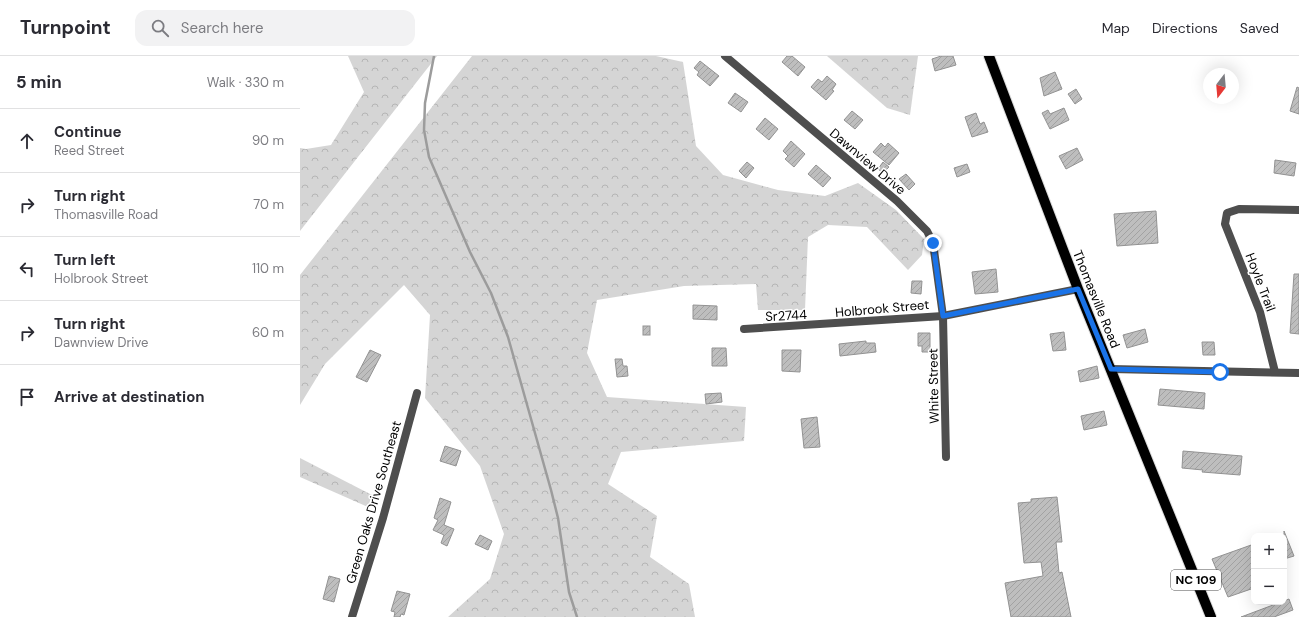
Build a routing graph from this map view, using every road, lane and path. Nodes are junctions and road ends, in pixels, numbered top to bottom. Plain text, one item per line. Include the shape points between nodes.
1 (726, 56) edge
2 (989, 56) edge
3 (1299, 210) edge
4 (1078, 289) junction
5 (943, 316) junction
6 (828, 325) joint
7 (744, 329) dead end
8 (1111, 369) junction
9 (1275, 372) junction
10 (1299, 373) edge
11 (417, 393) dead end
12 (946, 457) dead end
13 (352, 617) edge
14 (1211, 617) edge

1 - 5 street, Dawnview Drive via 898,202 927,231 933,243
2 - 4 main road, Thomasville Road / NC 109
3 - 9 street, Hoyle Trail via 1239,209 1227,213 1225,224 1260,312
4 - 5 street, Holbrook Street
4 - 8 main road, Thomasville Road / NC 109
5 - 6 street, Holbrook Street
5 - 12 street, White Street
6 - 7 street, Sr2744
8 - 9 street
8 - 14 main road, Thomasville Road / NC 109
9 - 10 street
11 - 13 street, Green Oaks Drive Southeast

